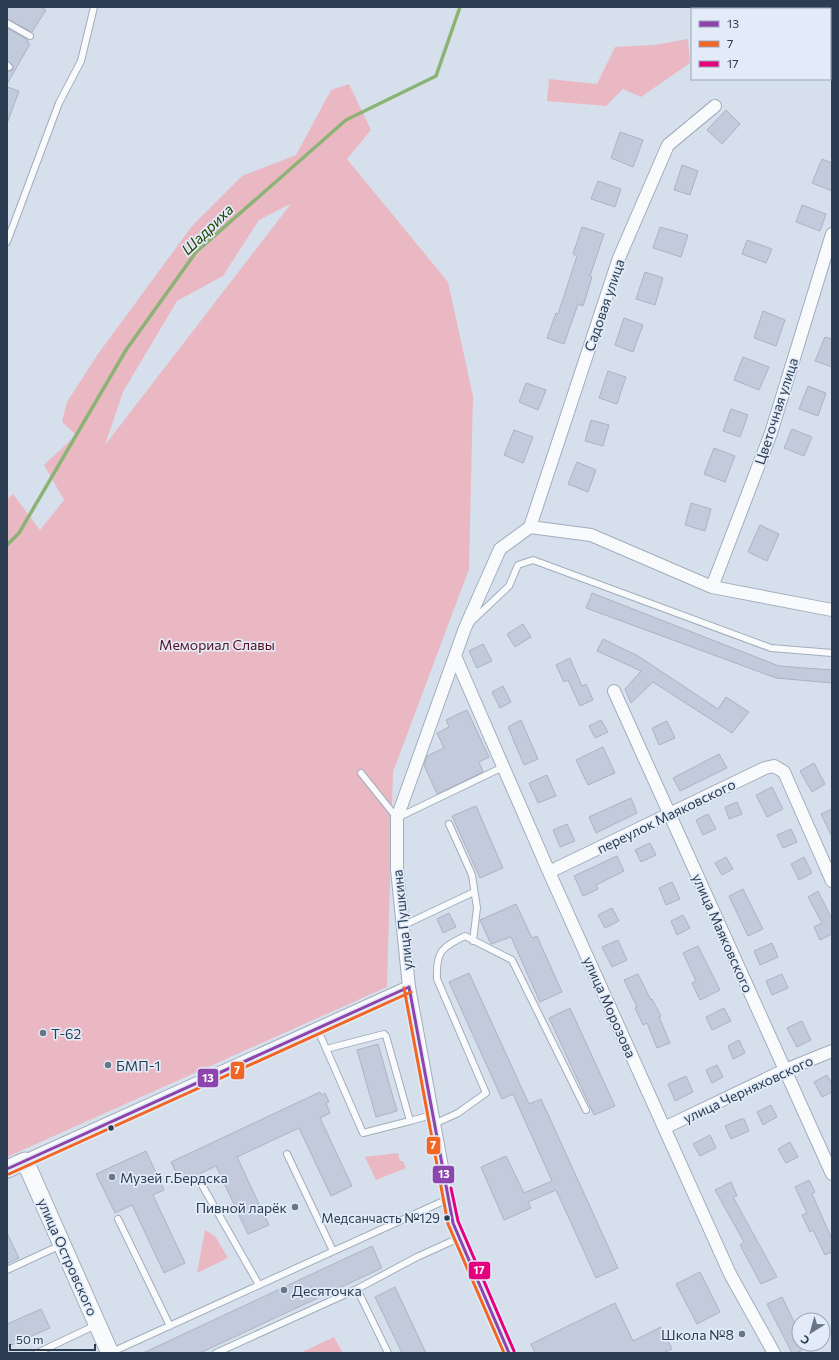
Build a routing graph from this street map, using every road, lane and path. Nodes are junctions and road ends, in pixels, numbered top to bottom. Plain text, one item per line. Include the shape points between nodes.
1 (94, 7) edge
2 (7, 23) edge
3 (30, 36) dead end
4 (714, 106) dead end
5 (832, 234) edge
6 (7, 242) edge
7 (530, 527) junction
8 (712, 587) junction
9 (832, 610) edge
10 (466, 628) junction
11 (832, 653) edge
12 (455, 656) junction
13 (614, 691) dead end
14 (503, 767) junction
15 (361, 773) dead end
16 (670, 814) junction
17 (397, 818) junction
18 (449, 824) dead end
19 (549, 872) junction
20 (832, 881) edge
21 (474, 892) junction
22 (402, 926) junction
23 (473, 941) junction
24 (409, 987) junction
25 (312, 1031) junction
26 (326, 1049) junction
27 (832, 1051) edge
28 (785, 1070) junction
29 (586, 1110) dead end
30 (433, 1120) junction
31 (410, 1122) junction
32 (664, 1128) junction
33 (287, 1154) dead end
34 (26, 1161) junction
35 (7, 1169) edge
36 (832, 1174) edge
37 (202, 1185) dead end
38 (448, 1199) junction
39 (118, 1218) dead end
40 (460, 1238) junction
41 (62, 1245) junction
42 (333, 1251) junction
43 (7, 1270) edge
44 (259, 1285) junction
45 (357, 1289) junction
46 (97, 1324) junction
47 (170, 1326) junction
48 (37, 1353) edge
49 (110, 1353) edge
50 (216, 1353) edge
51 (388, 1353) edge
52 (509, 1353) edge
53 (774, 1353) edge

1 - 6 lane via 81,61 59,103
2 - 3 lane
4 - 7 street, Садовая улица via 668,145 622,252
5 - 8 street, Цветочная улица via 772,433
7 - 8 street via 591,535
7 - 10 street, улица Пушкина via 500,549
8 - 9 street
10 - 11 lane via 509,586 518,565 533,560 771,648
10 - 12 street, улица Пушкина
12 - 14 street, улица Морозова
12 - 17 street, улица Пушкина
13 - 16 street, улица Маяковского
14 - 17 lane
14 - 19 street, улица Морозова
15 - 17 lane
16 - 19 street, переулок Маяковского
16 - 20 street, переулок Маяковского via 774,766 784,772
16 - 28 street, улица Маяковского
17 - 22 street, улица Пушкина via 396,869
18 - 21 lane via 472,875
19 - 32 street, улица Морозова
21 - 22 lane
21 - 23 lane via 477,908
22 - 24 street, улица Пушкина
23 - 29 lane via 512,960
23 - 30 lane via 465,936 449,944 436,962 437,979 486,1093 458,1113
24 - 25 street
24 - 30 street, улица Пушкина
25 - 26 lane
25 - 34 street
26 - 31 lane via 363,1133
26 - 31 lane via 384,1034
27 - 28 street, улица Черняховского
28 - 32 street, улица Черняховского
28 - 36 street, улица Маяковского
30 - 31 lane
30 - 38 street, улица Пушкина
32 - 53 street, улица Морозова via 730,1274
33 - 42 lane
34 - 35 street
34 - 41 street, улица Островского
37 - 44 lane
38 - 40 street, улица Пушкина via 453,1223
38 - 42 lane
39 - 47 lane
40 - 45 lane via 417,1257
40 - 52 street, улица Пушкина
41 - 43 lane
41 - 46 street, улица Островского
42 - 44 lane
44 - 47 lane
45 - 50 lane
45 - 51 lane
46 - 48 lane
46 - 49 street, улица Островского
47 - 49 lane

